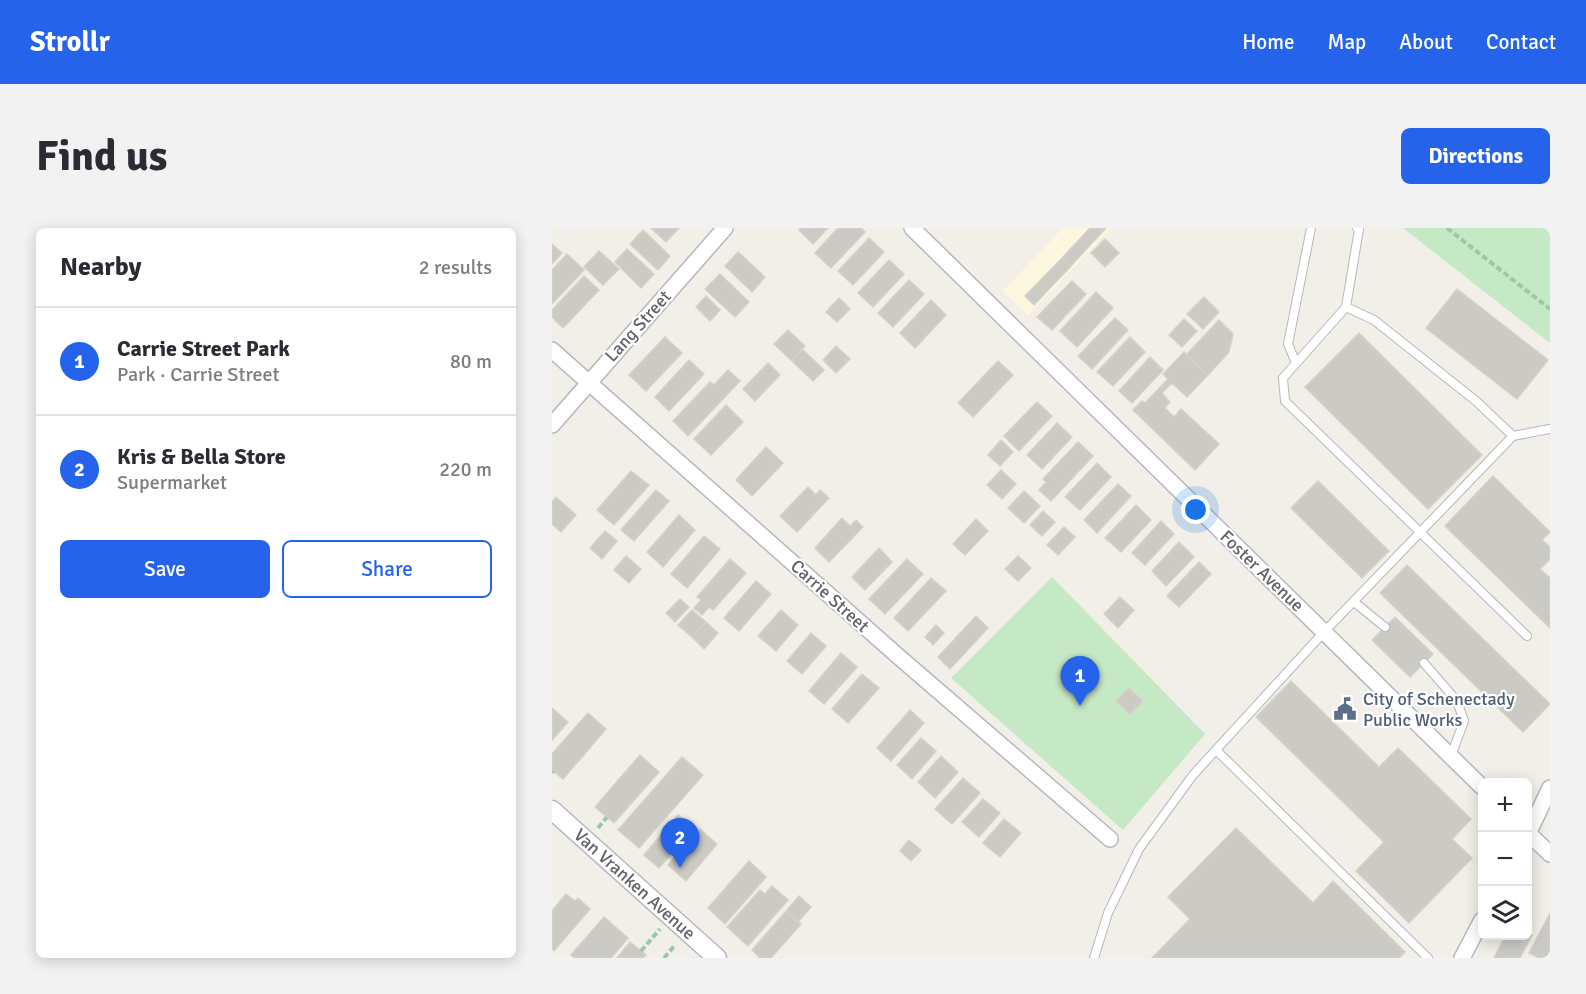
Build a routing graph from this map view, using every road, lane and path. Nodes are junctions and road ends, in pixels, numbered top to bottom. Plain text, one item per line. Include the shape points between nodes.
1 (725, 228) edge
2 (912, 228) edge
3 (1311, 228) edge
4 (1357, 228) edge
5 (1447, 228) edge
6 (1346, 307) junction
7 (1550, 309) edge
8 (552, 350) edge
9 (1296, 363) junction
10 (588, 382) junction
11 (552, 425) edge
12 (1550, 429) edge
13 (1513, 436) junction
14 (1420, 531) junction
15 (1354, 602) junction
16 (1385, 627) dead end
17 (1324, 632) junction
18 (1527, 636) dead end
19 (1424, 663) dead end
20 (1216, 750) junction
21 (1451, 757) junction
22 (1478, 784) edge
23 (1550, 788) edge
24 (552, 810) edge
25 (1529, 832) edge
26 (1532, 838) edge
27 (1110, 839) dead end
28 (1550, 854) edge
29 (671, 917) junction
30 (1478, 928) edge
31 (641, 951) dead end
32 (713, 957) edge
33 (1094, 958) edge
34 (1428, 958) edge
35 (1462, 958) edge

1 - 10 street, Lang Street
2 - 17 street, Foster Avenue
3 - 9 lane via 1288,344
4 - 6 lane
5 - 7 path
6 - 9 lane
6 - 13 lane via 1374,320 1476,401
8 - 10 street, Carrie Street
9 - 14 lane via 1283,378 1285,401
10 - 11 street, Lang Street
10 - 27 street, Carrie Street
12 - 13 lane
13 - 14 lane
14 - 15 lane
14 - 18 lane
15 - 16 lane
15 - 17 lane
17 - 20 lane
17 - 21 street, Foster Avenue
19 - 21 lane via 1457,701 1464,721
20 - 33 lane via 1139,849 1108,913
20 - 34 lane
21 - 22 street, Foster Avenue
23 - 25 street
24 - 29 street, Van Vranken Avenue
26 - 28 street
29 - 31 path
29 - 32 street, Van Vranken Avenue
30 - 35 street

